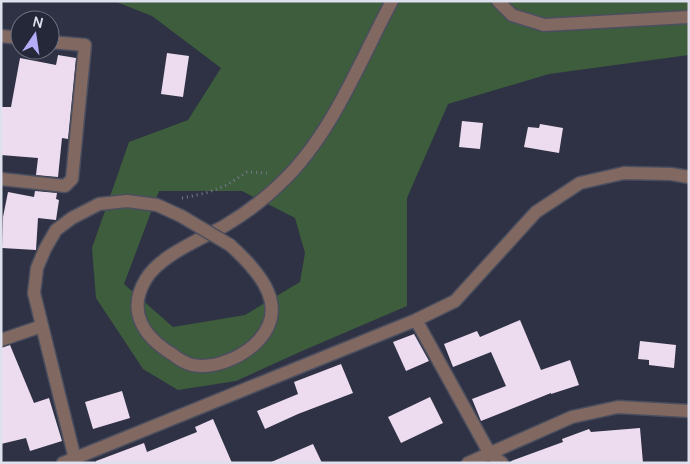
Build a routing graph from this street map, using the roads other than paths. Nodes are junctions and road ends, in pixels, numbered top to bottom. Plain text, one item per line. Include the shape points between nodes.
1 (392, 1) edge
2 (498, 1) edge
3 (689, 17) edge
4 (60, 43) edge
5 (689, 177) edge
6 (1, 179) edge
7 (416, 320) junction
8 (42, 326) junction
9 (1, 340) edge
10 (689, 411) edge
11 (490, 454) junction
12 (72, 461) edge
13 (468, 463) edge
14 (502, 463) edge

1 - 8 street, bridge via 318,141 283,181 228,224 173,255 157,266 145,279 138,299 138,315 145,332 156,344 190,365 212,366 248,350 271,323 272,305 265,286 249,262 230,244 181,216 157,205 127,201 99,204 56,230 37,268 34,293
2 - 3 street via 512,15 544,25
4 - 6 street via 85,45 72,179 66,186
5 - 7 street via 624,173 580,183 536,212 455,301
7 - 11 street
7 - 12 street
8 - 9 street
8 - 12 street
10 - 11 street via 618,407 572,417
11 - 13 street
11 - 14 street

